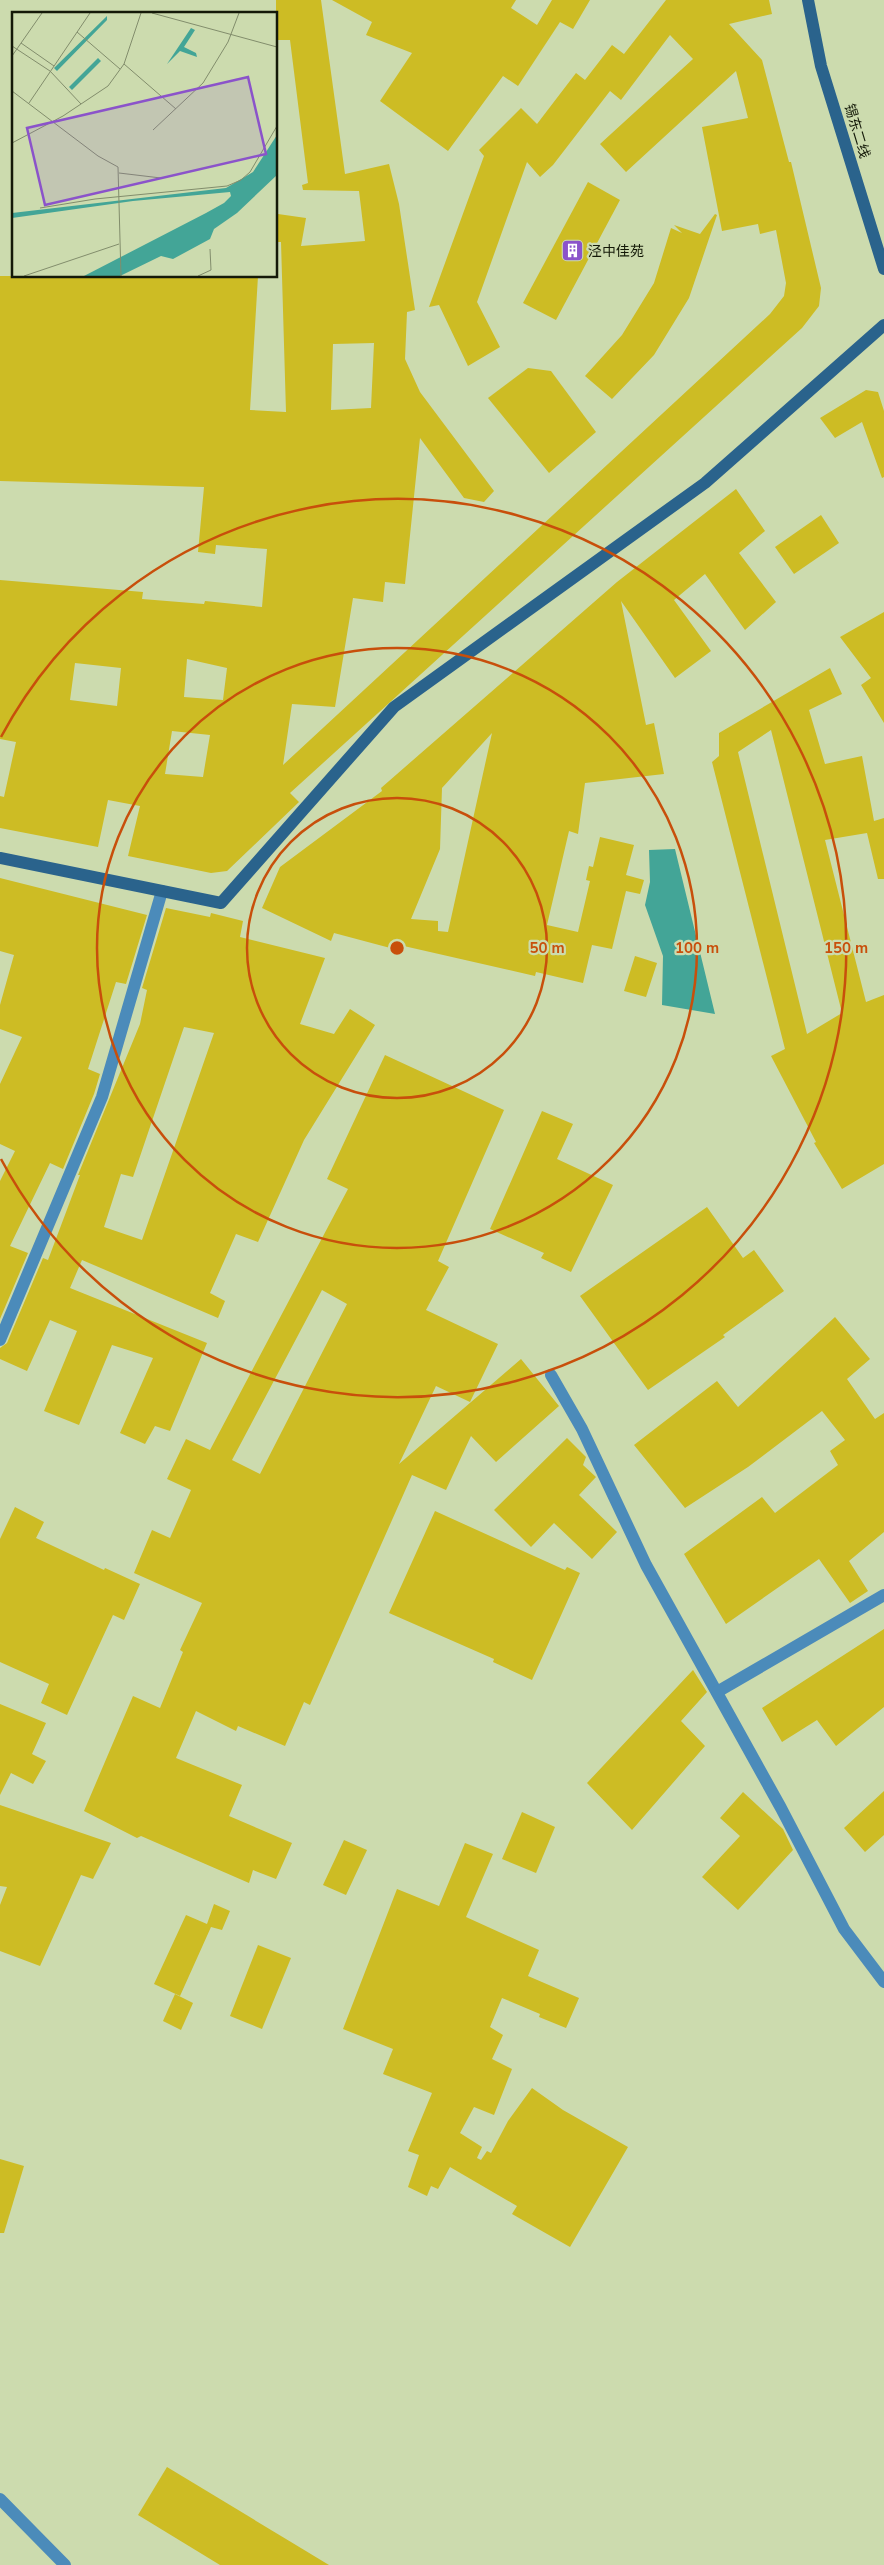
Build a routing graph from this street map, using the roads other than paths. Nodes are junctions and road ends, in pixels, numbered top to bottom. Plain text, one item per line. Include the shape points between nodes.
1 (808, 0) edge
2 (884, 269) edge
3 (884, 325) edge
4 (0, 858) edge
5 (162, 891) junction
6 (0, 1340) edge
7 (551, 1376) dead end
8 (884, 1595) edge
9 (717, 1692) junction
10 (884, 1982) edge
11 (0, 2499) edge
12 (65, 2565) edge

1 - 2 street, 锡东二线 via 820,66
3 - 5 street via 705,483 394,707 221,903
4 - 5 street
5 - 6 street via 102,1098
7 - 9 street via 582,1429 646,1564
8 - 9 street
9 - 10 street via 844,1929
11 - 12 street

